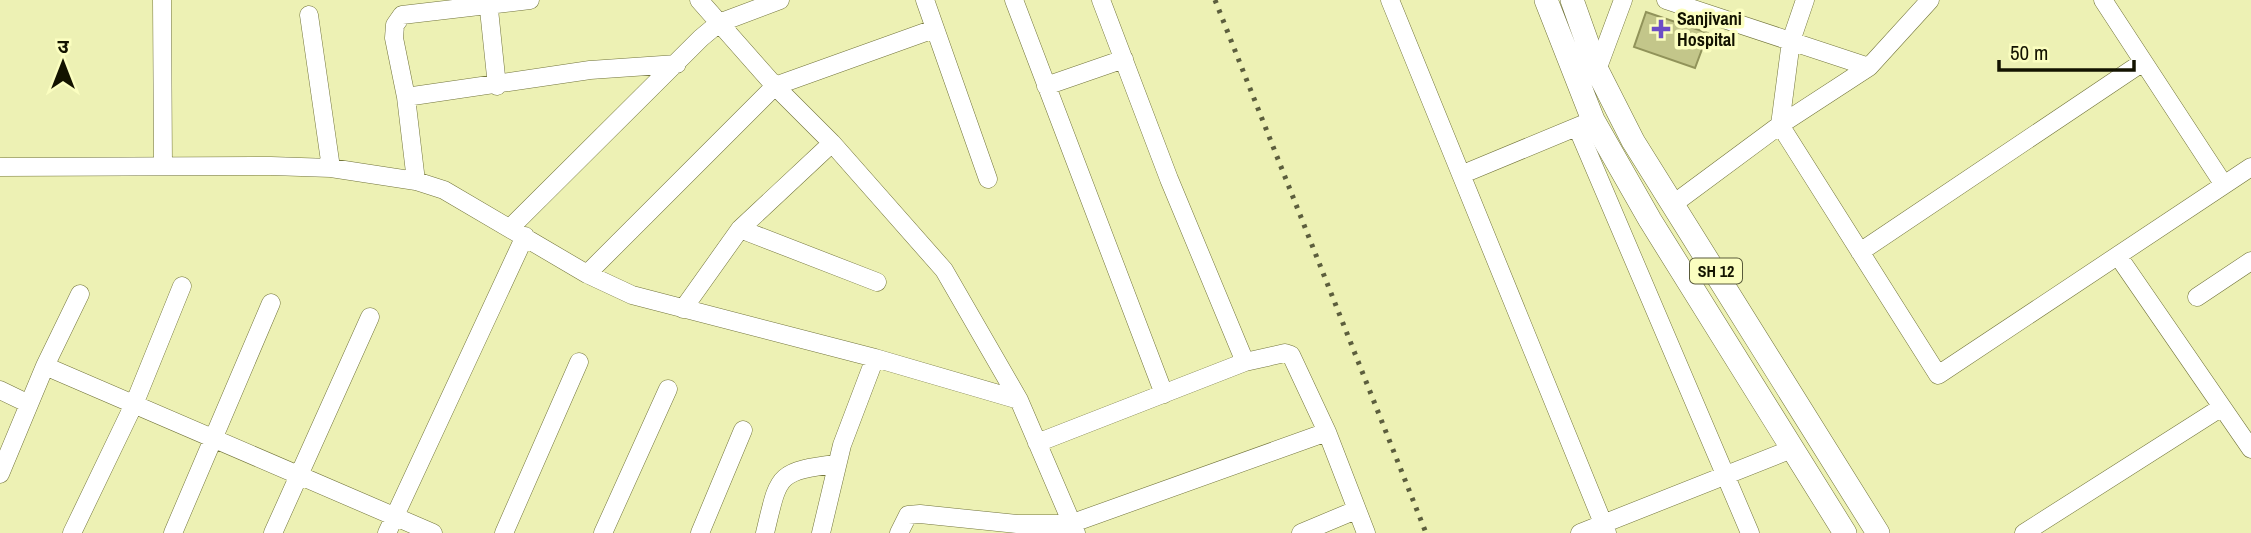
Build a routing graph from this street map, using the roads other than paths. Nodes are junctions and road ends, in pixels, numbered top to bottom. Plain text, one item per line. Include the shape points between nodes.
1 (162, 0) edge
2 (530, 0) edge
3 (699, 0) edge
4 (780, 0) edge
5 (925, 0) edge
6 (1014, 0) edge
7 (1101, 0) edge
8 (1390, 0) edge
9 (1546, 0) edge
10 (1572, 0) edge
11 (1623, 0) edge
12 (1667, 0) edge
13 (1805, 0) edge
14 (1930, 0) edge
15 (2103, 0) edge
16 (488, 3) edge
17 (309, 15) dead end
18 (719, 23) junction
19 (934, 29) junction
20 (1791, 41) junction
21 (1124, 59) junction
22 (2143, 62) junction
23 (677, 64) junction
24 (1870, 67) junction
25 (1597, 70) junction
26 (497, 86) junction
27 (775, 86) junction
28 (1046, 86) junction
29 (406, 97) junction
30 (1585, 124) junction
31 (1780, 125) junction
32 (832, 143) junction
33 (163, 166) junction
34 (0, 167) edge
35 (2251, 167) edge
36 (331, 168) junction
37 (1463, 174) junction
38 (988, 178) dead end
39 (416, 181) junction
40 (2224, 185) junction
41 (1672, 205) junction
42 (740, 229) junction
43 (517, 232) junction
44 (1860, 252) junction
45 (2118, 256) junction
46 (2251, 261) edge
47 (587, 274) junction
48 (877, 282) dead end
49 (182, 286) dead end
50 (80, 294) dead end
51 (2197, 297) dead end
52 (271, 303) dead end
53 (683, 309) junction
54 (370, 317) dead end
55 (875, 358) junction
56 (579, 362) dead end
57 (1245, 362) junction
58 (45, 366) junction
59 (668, 389) dead end
60 (0, 390) edge
61 (1164, 394) junction
62 (1019, 400) junction
63 (135, 402) junction
64 (29, 404) junction
65 (2222, 407) junction
66 (2245, 426) edge
67 (743, 430) dead end
68 (1327, 432) junction
69 (215, 437) junction
70 (1037, 443) junction
71 (1792, 449) junction
72 (2251, 449) edge
73 (838, 464) junction
74 (0, 474) edge
75 (299, 474) junction
76 (1728, 475) junction
77 (1356, 510) junction
78 (395, 515) junction
79 (1073, 528) edge
80 (1606, 529) edge
81 (2033, 531) edge
82 (72, 533) edge
83 (173, 533) edge
84 (273, 533) edge
85 (387, 533) edge
86 (433, 533) edge
87 (504, 533) edge
88 (603, 533) edge
89 (701, 533) edge
90 (765, 533) edge
91 (821, 533) edge
92 (900, 533) edge
93 (1301, 533) edge
94 (1366, 533) edge
95 (1580, 533) edge
96 (1750, 533) edge
97 (1845, 533) edge
98 (1878, 533) edge

1 - 33 street
2 - 16 street
3 - 18 street
4 - 18 street
5 - 19 street
6 - 28 street
7 - 21 street
8 - 37 street
9 - 30 main road, SH 12
10 - 25 main road, SH 12
11 - 25 street
12 - 20 street
13 - 20 street
14 - 24 street
15 - 22 street
16 - 26 street
16 - 29 street via 402,15 394,38
17 - 36 street
18 - 23 street
18 - 27 street
19 - 27 street
19 - 38 street
20 - 24 street
20 - 31 street
21 - 28 street
21 - 57 street
22 - 40 street
22 - 44 street
23 - 26 street via 590,71
23 - 43 street
24 - 31 street
25 - 41 main road, SH 12
26 - 29 street
27 - 32 street
27 - 47 street
28 - 61 street
29 - 39 street
30 - 37 street
30 - 71 main road, SH 12
30 - 76 street
31 - 41 street
31 - 44 street
32 - 42 street
32 - 62 street via 944,270
33 - 34 street
33 - 36 street
35 - 40 street
36 - 39 street
37 - 80 street
39 - 43 street via 444,190
40 - 45 street
41 - 98 main road, SH 12
42 - 48 street
42 - 53 street
43 - 47 street
43 - 78 street via 511,269
44 - 45 street via 1938,376
45 - 65 street
46 - 51 street
47 - 53 street via 632,295
49 - 63 street
50 - 58 street
52 - 69 street
53 - 55 street
54 - 75 street
55 - 62 street
55 - 73 street
56 - 87 street
57 - 61 street
57 - 68 street via 1292,355
58 - 63 street
58 - 64 street
59 - 88 street
60 - 64 street
61 - 70 street
62 - 70 street
63 - 69 street
63 - 82 street
64 - 74 street
65 - 66 street
65 - 81 street
66 - 72 street
67 - 89 street
68 - 77 street
68 - 79 street
69 - 75 street
69 - 83 street
70 - 79 street
71 - 76 street
71 - 97 main road, SH 12
73 - 90 street via 796,469 786,475 775,490
73 - 91 street
75 - 78 street
75 - 84 street
76 - 80 street
76 - 96 street
77 - 93 street
77 - 94 street
78 - 85 street
78 - 86 street
79 - 92 street via 920,514 908,515
80 - 95 street

